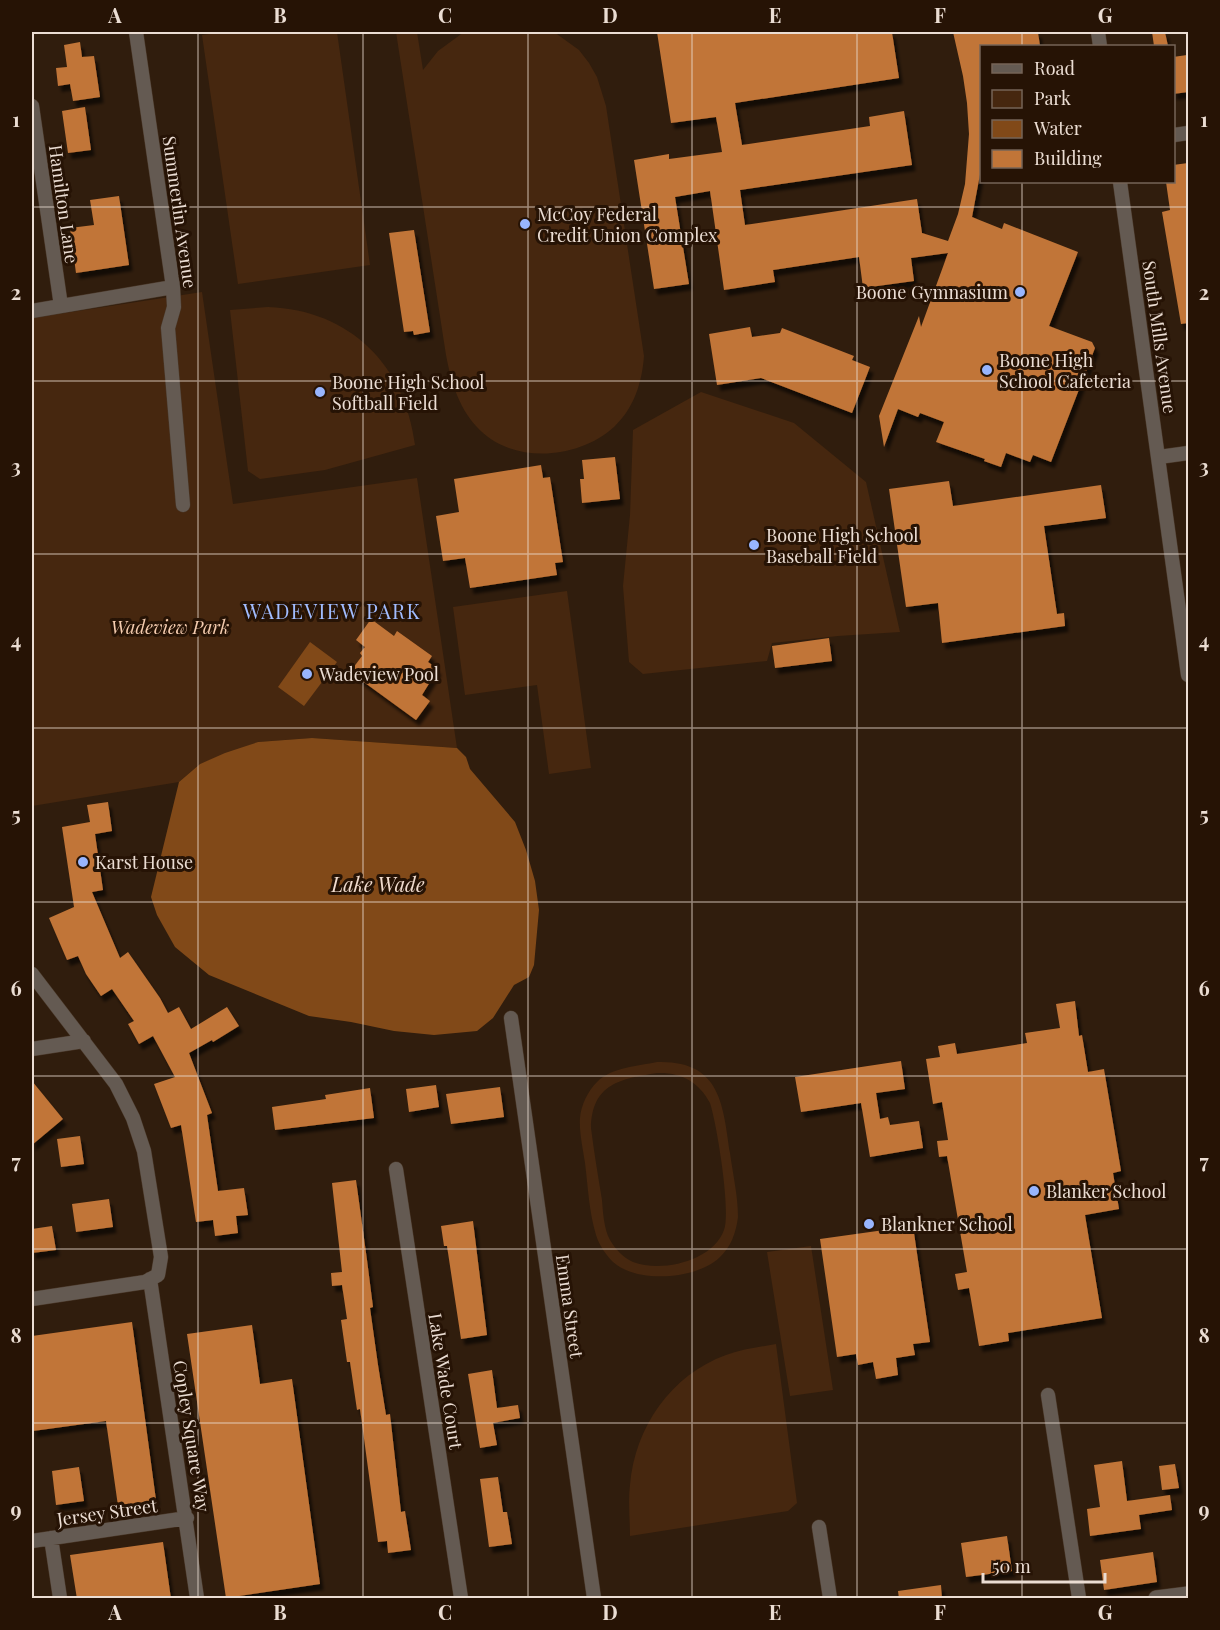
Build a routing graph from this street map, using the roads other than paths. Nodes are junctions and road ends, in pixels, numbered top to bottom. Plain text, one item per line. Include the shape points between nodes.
1 (136, 32) edge
2 (32, 106) edge
3 (1120, 183) edge
4 (173, 287) junction
5 (61, 306) junction
6 (32, 311) edge
7 (1188, 453) edge
8 (1158, 457) junction
9 (183, 505) dead end
10 (1188, 675) edge
11 (32, 974) edge
12 (510, 1018) dead end
13 (84, 1041) junction
14 (32, 1049) edge
15 (396, 1169) dead end
16 (154, 1277) junction
17 (32, 1299) edge
18 (1048, 1395) dead end
19 (187, 1518) junction
20 (819, 1527) dead end
21 (51, 1538) junction
22 (32, 1541) edge
23 (1188, 1594) edge
24 (60, 1599) edge
25 (197, 1599) edge
26 (461, 1599) edge
27 (594, 1599) edge
28 (830, 1599) edge
29 (1079, 1599) edge
30 (1156, 1599) edge

1 - 4 street, Summerlin Avenue
2 - 5 street, Hamilton Lane
3 - 8 street, South Mills Avenue
4 - 5 street
4 - 9 street, Summerlin Avenue via 174,307 168,328
5 - 6 street
7 - 8 street
8 - 10 street, South Mills Avenue
11 - 13 street
12 - 27 street, Emma Street
13 - 14 street
13 - 16 street via 116,1084 144,1150 161,1257
15 - 26 street, Lake Wade Court
16 - 17 street via 145,1282
16 - 19 street, Copley Square Way
18 - 29 street
19 - 21 street, Jersey Street
19 - 25 street, Copley Square Way
20 - 28 street
21 - 22 street, Jersey Street
21 - 24 street
23 - 30 street

